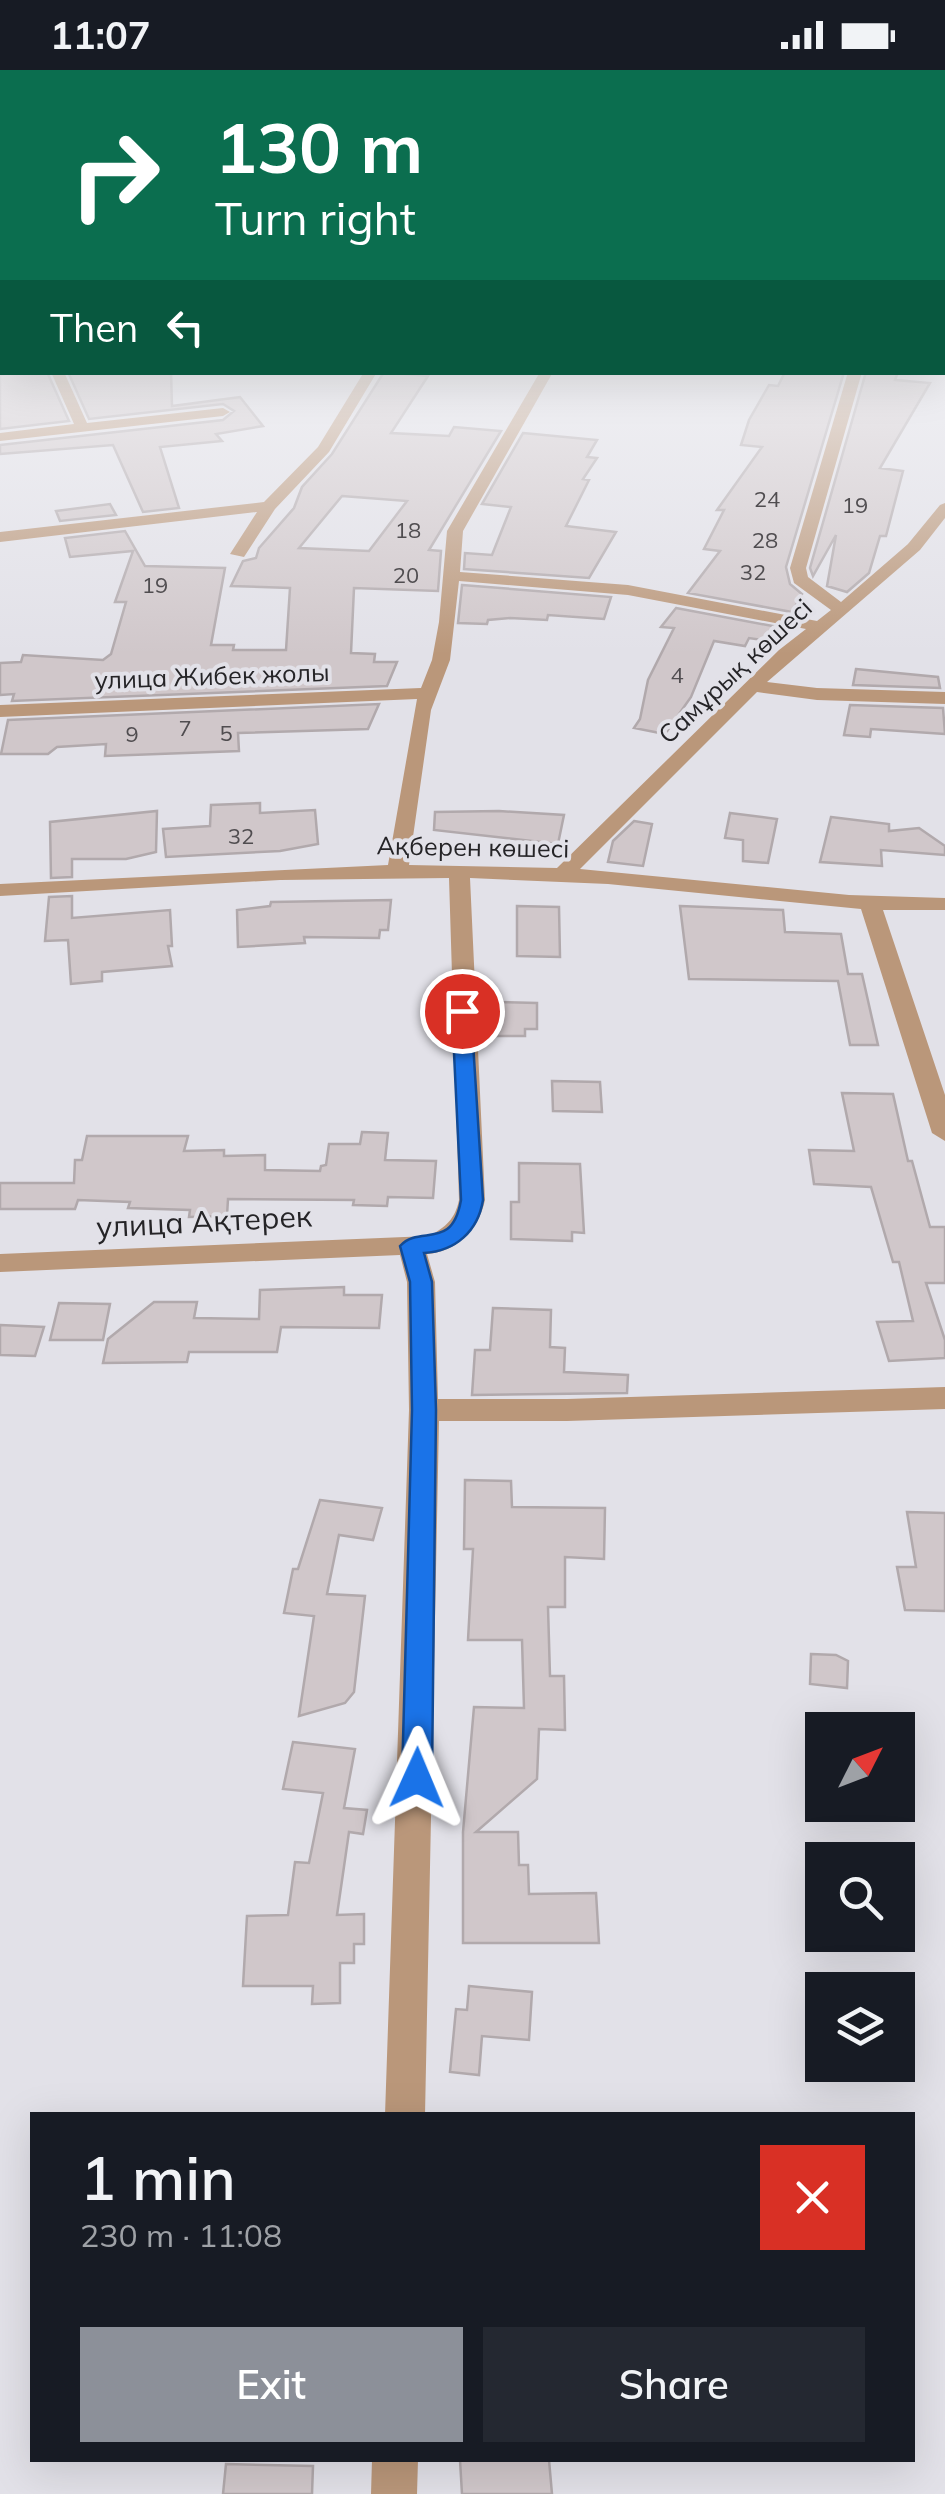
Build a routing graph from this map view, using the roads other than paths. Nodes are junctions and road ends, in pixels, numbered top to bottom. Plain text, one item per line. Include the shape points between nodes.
1 (81, 428) edge
2 (337, 428) edge
3 (515, 428) edge
4 (839, 428) edge
5 (0, 437) edge
6 (269, 506) junction
7 (945, 508) edge
8 (0, 537) edge
9 (238, 554) dead end
10 (452, 576) junction
11 (840, 610) junction
12 (817, 626) junction
13 (753, 686) junction
14 (426, 693) junction
15 (945, 698) edge
16 (0, 711) edge
17 (398, 872) junction
18 (458, 872) junction
19 (562, 874) junction
20 (0, 890) edge
21 (945, 904) edge
22 (871, 905) junction
23 (945, 1133) edge
24 (411, 1246) junction
25 (0, 1264) edge
26 (945, 1398) edge
27 (424, 1410) junction
28 (405, 2112) edge
29 (395, 2462) edge
30 (394, 2494) edge

1 - 5 street
2 - 6 street
3 - 10 street via 455,531
4 - 11 street via 798,568 800,579
6 - 8 street
6 - 9 street
7 - 11 street, Самұрық көшесі via 922,548
10 - 12 street via 628,590
10 - 14 street via 441,660
11 - 12 street, Самұрық көшесі
12 - 13 street, Самұрық көшесі
13 - 15 street
13 - 19 street, Самұрық көшесі
14 - 16 street, улица Жибек жолы
14 - 17 street
17 - 18 street, Ақберен көшесі
17 - 20 street, Ақберен көшесі
18 - 19 street, Ақберен көшесі
18 - 24 street, улица Ақтерек via 472,1200 460,1231 434,1245
19 - 22 street, Ақберен көшесі
21 - 22 street, Ақберен көшесі
22 - 23 street
24 - 25 street, улица Ақтерек
24 - 27 street via 421,1282
26 - 27 street
27 - 28 street
29 - 30 street

